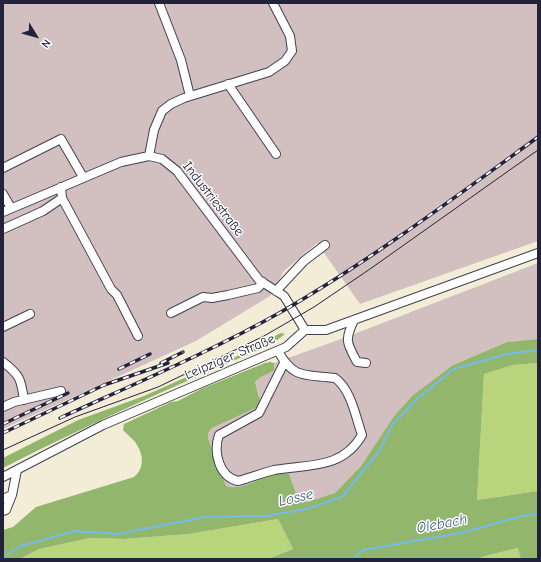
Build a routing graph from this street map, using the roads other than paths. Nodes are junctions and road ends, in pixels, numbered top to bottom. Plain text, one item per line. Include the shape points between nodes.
1 (159, 3) edge
2 (273, 3) edge
3 (228, 84) junction
4 (190, 96) junction
5 (276, 154) dead end
6 (149, 156) junction
7 (3, 168) edge
8 (83, 177) junction
9 (61, 187) junction
10 (3, 194) edge
11 (62, 198) junction
12 (7, 210) edge
13 (3, 229) edge
14 (325, 245) dead end
15 (538, 253) edge
16 (263, 282) junction
17 (276, 291) junction
18 (171, 313) dead end
19 (30, 314) dead end
20 (354, 320) junction
21 (3, 327) edge
22 (305, 330) junction
23 (138, 336) dead end
24 (278, 351) junction
25 (3, 362) edge
26 (284, 363) junction
27 (366, 363) dead end
28 (60, 391) dead end
29 (24, 400) junction
30 (3, 407) edge
31 (17, 470) junction
32 (3, 477) edge
33 (12, 494) junction
34 (3, 499) edge
35 (3, 511) edge

1 - 4 street
2 - 3 street via 290,36 292,51 285,61 269,72
3 - 4 street
3 - 5 street
4 - 6 street via 162,111 154,130
6 - 8 street via 121,162
6 - 16 street, Industriestraße via 162,159 177,171
7 - 8 street via 61,139
8 - 9 street
9 - 11 street
9 - 12 street
10 - 12 street
11 - 13 street via 43,211
11 - 23 street
14 - 17 street via 304,261
15 - 20 street
16 - 17 street, Industriestraße
16 - 18 street via 258,288 228,296 203,297
17 - 22 street, Industriestraße via 284,296
19 - 21 street
20 - 22 street via 326,330
20 - 27 street via 346,335 348,346 357,362
22 - 24 street, Leipziger Straße
24 - 26 street
24 - 31 street, Leipziger Straße via 103,425
25 - 29 street via 20,379
26 - 26 street via 293,371 340,381 362,435 357,444 342,456 316,466 274,470 238,481 233,480 224,472 218,457 215,445 219,435 259,413
28 - 29 street
29 - 30 street
31 - 32 street, Leipziger Straße
31 - 33 street
33 - 34 street
33 - 35 street via 6,510

